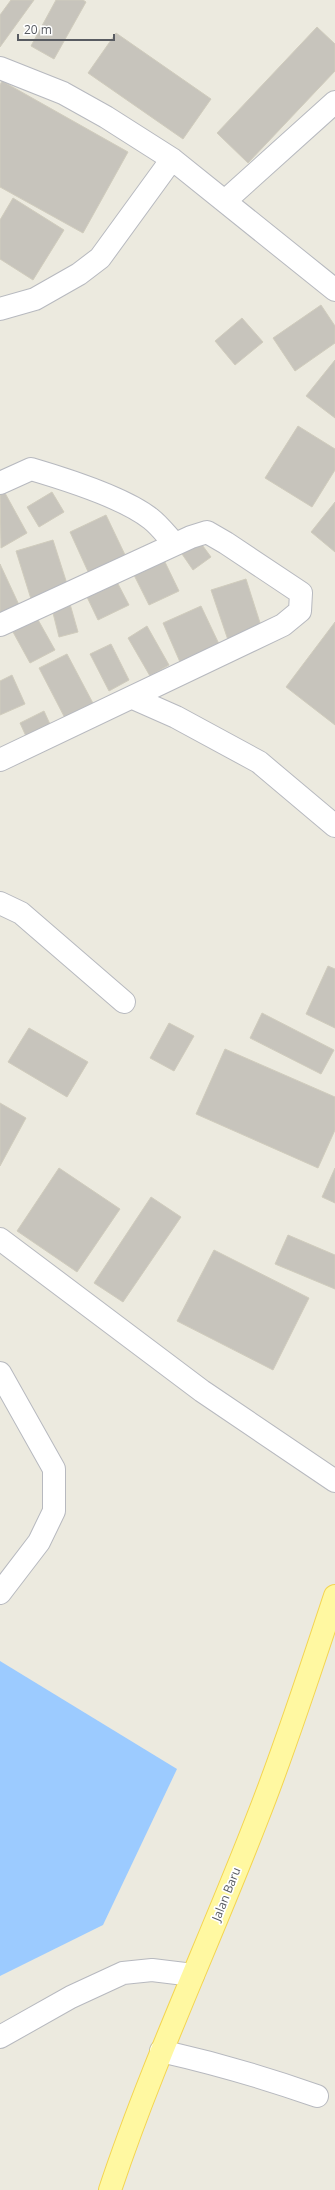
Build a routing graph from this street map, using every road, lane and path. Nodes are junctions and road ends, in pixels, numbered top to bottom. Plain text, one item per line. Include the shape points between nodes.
1 (0, 68) edge
2 (335, 102) edge
3 (172, 159) junction
4 (225, 200) junction
5 (335, 290) edge
6 (0, 309) edge
7 (0, 483) edge
8 (175, 544) junction
9 (0, 625) edge
10 (133, 698) junction
11 (0, 760) edge
12 (335, 826) edge
13 (0, 903) edge
14 (124, 1002) dead end
15 (0, 1239) edge
16 (0, 1373) edge
17 (335, 1481) edge
18 (0, 1593) edge
19 (335, 1596) edge
20 (193, 1975) junction
21 (0, 2036) edge
22 (161, 2051) junction
23 (317, 2096) dead end
24 (110, 2190) edge

1 - 3 street via 63,93
2 - 4 street
3 - 4 street
3 - 6 street via 100,258 79,274 35,299
4 - 5 street
7 - 8 street via 31,469 60,477 134,507 152,520
8 - 9 street
8 - 10 street via 206,532 226,542 301,593 300,611 283,625
10 - 11 street
10 - 12 street via 176,717 259,762
13 - 14 street via 21,913
15 - 17 street via 202,1392
16 - 18 street via 54,1469 54,1512 40,1542
19 - 20 main road, Jalan Baru via 287,1739
20 - 21 street via 152,1970 123,1973 71,1996
20 - 22 main road, Jalan Baru
22 - 23 street via 275,2081
22 - 24 main road, Jalan Baru

